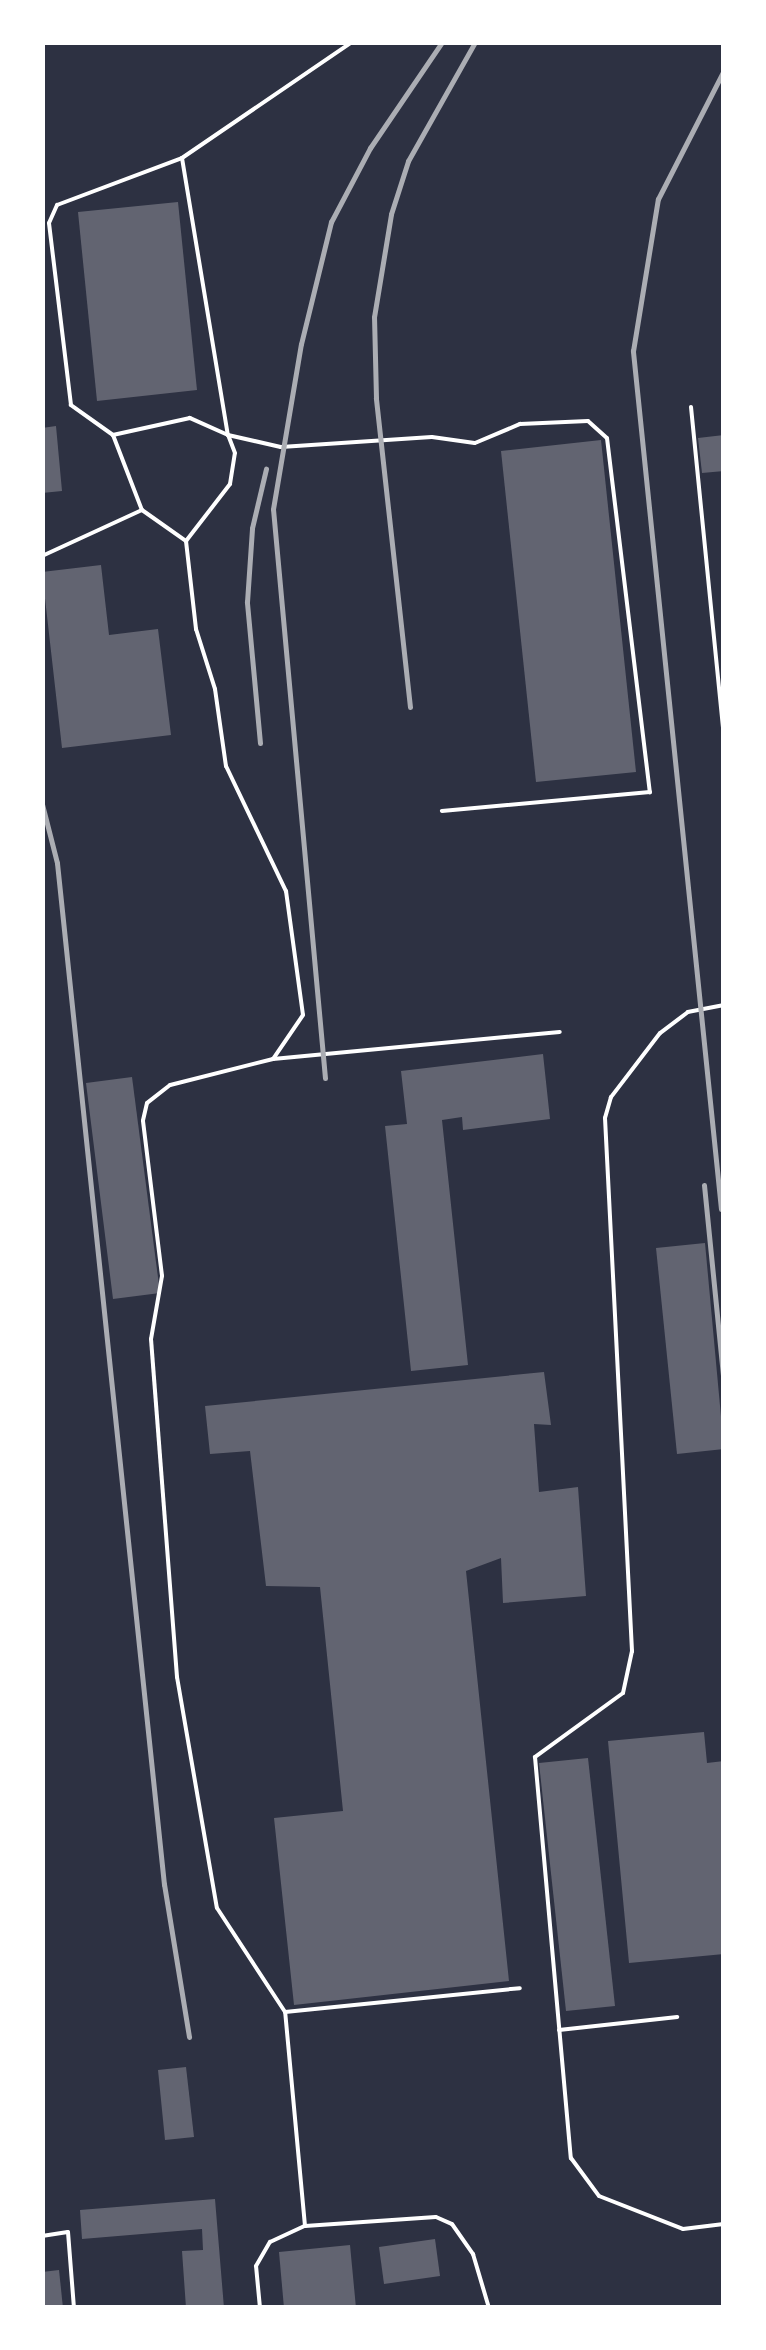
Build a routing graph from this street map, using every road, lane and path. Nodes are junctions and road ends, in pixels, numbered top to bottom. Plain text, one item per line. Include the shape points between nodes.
1 (352, 42) edge
2 (182, 158) junction
3 (690, 407) dead end
4 (113, 434) junction
5 (228, 434) junction
6 (142, 510) junction
7 (186, 541) junction
8 (42, 556) edge
9 (724, 738) edge
10 (442, 811) dead end
11 (724, 1005) edge
12 (560, 1032) dead end
13 (272, 1059) junction
14 (520, 1988) dead end
15 (285, 2012) junction
16 (677, 2017) dead end
17 (559, 2030) junction
18 (724, 2224) edge
19 (306, 2226) junction
20 (42, 2236) edge
21 (74, 2308) edge
22 (260, 2308) edge
23 (488, 2308) edge

1 - 2 lane
2 - 4 lane via 57,205 49,223 71,405
2 - 5 lane
3 - 9 lane
4 - 5 lane via 190,418
4 - 6 lane
5 - 7 lane via 235,453 230,484
5 - 10 lane via 281,446 432,437 475,443 520,424 588,420 606,438 650,792
6 - 7 lane
6 - 8 lane
7 - 13 lane via 196,630 215,689 226,766 286,891 303,1015
11 - 17 lane via 688,1012 660,1033 611,1097 605,1118 632,1651 622,1693 535,1757
12 - 13 lane
13 - 15 lane via 170,1085 147,1103 143,1121 162,1276 151,1339 189,1751 217,1908
14 - 15 lane
15 - 19 lane
16 - 17 lane
17 - 18 lane via 571,2158 582,2180 599,2196 683,2229
19 - 22 lane via 270,2242 256,2266
19 - 23 lane via 436,2217 452,2224 474,2254
20 - 21 lane via 68,2232

